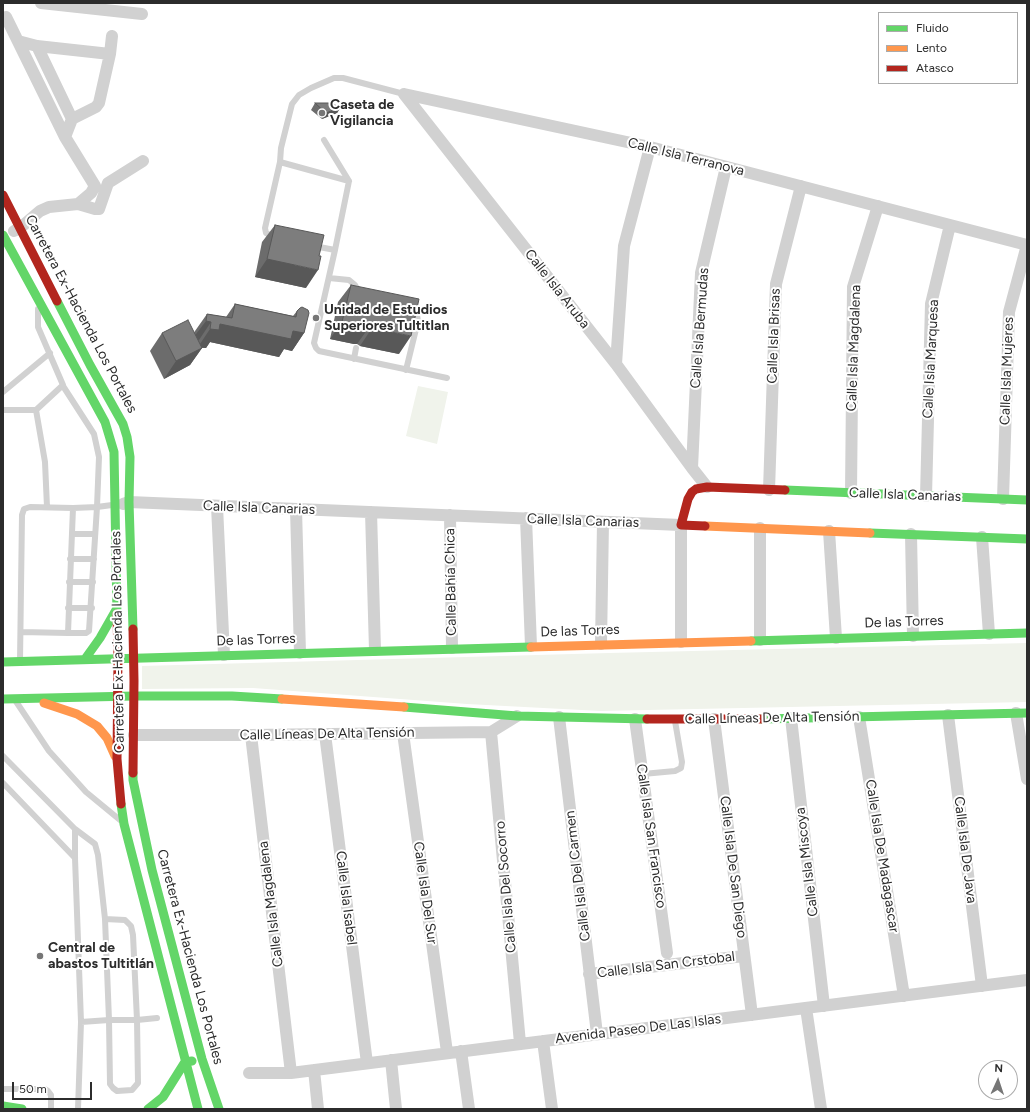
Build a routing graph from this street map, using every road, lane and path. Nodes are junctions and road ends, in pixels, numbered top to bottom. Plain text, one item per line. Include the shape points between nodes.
1 (41, 3) edge
2 (142, 14) dead end
3 (6, 18) dead end
4 (112, 36) dead end
5 (18, 41) junction
6 (37, 46) junction
7 (110, 54) junction
8 (404, 94) junction
9 (72, 119) junction
10 (65, 137) junction
11 (324, 140) dead end
12 (650, 147) junction
13 (142, 161) dead end
14 (280, 162) junction
15 (726, 167) junction
16 (348, 181) junction
17 (108, 183) junction
18 (95, 186) junction
19 (801, 186) junction
20 (3, 194) edge
21 (78, 204) junction
22 (878, 206) junction
23 (950, 225) junction
24 (20, 228) junction
25 (3, 236) edge
26 (277, 238) edge
27 (310, 245) edge
28 (1027, 245) edge
29 (29, 246) junction
30 (335, 250) junction
31 (13, 255) junction
32 (329, 278) junction
33 (366, 296) edge
34 (37, 298) junction
35 (401, 310) edge
36 (356, 348) dead end
37 (50, 353) junction
38 (354, 359) junction
39 (616, 364) junction
40 (406, 370) junction
41 (426, 374) junction
42 (448, 378) dead end
43 (425, 382) dead end
44 (63, 386) junction
45 (3, 392) edge
46 (3, 410) edge
47 (36, 410) junction
48 (692, 468) junction
49 (707, 487) junction
50 (769, 490) junction
51 (851, 493) junction
52 (926, 496) junction
53 (1003, 499) junction
54 (1027, 500) edge
55 (129, 502) junction
56 (114, 505) junction
57 (217, 506) junction
58 (97, 507) junction
59 (46, 508) junction
60 (73, 508) junction
61 (296, 509) junction
62 (371, 512) junction
63 (450, 515) junction
64 (526, 518) junction
65 (603, 522) junction
66 (681, 525) junction
67 (760, 528) junction
68 (829, 531) junction
69 (72, 534) junction
70 (95, 534) junction
71 (911, 534) junction
72 (982, 537) junction
73 (1027, 539) edge
74 (94, 558) junction
75 (70, 559) junction
76 (69, 582) junction
77 (93, 582) junction
78 (68, 608) junction
79 (92, 608) junction
80 (116, 610) junction
81 (21, 632) junction
82 (68, 633) junction
83 (1027, 633) edge
84 (989, 634) junction
85 (913, 636) junction
86 (836, 638) junction
87 (760, 640) junction
88 (681, 642) junction
89 (601, 644) junction
90 (531, 646) junction
91 (452, 648) junction
92 (375, 650) junction
93 (300, 653) junction
94 (224, 655) junction
95 (118, 658) junction
96 (133, 658) junction
97 (85, 659) junction
98 (20, 661) junction
99 (3, 662) edge
100 (118, 696) junction
101 (134, 696) junction
102 (3, 699) edge
103 (14, 699) junction
104 (30, 699) junction
105 (1021, 713) edge
106 (948, 715) junction
107 (517, 716) junction
108 (859, 717) junction
109 (559, 718) junction
110 (791, 718) junction
111 (636, 719) junction
112 (675, 719) junction
113 (714, 719) junction
114 (491, 732) junction
115 (403, 733) junction
116 (325, 734) junction
117 (134, 735) junction
118 (251, 736) junction
119 (3, 756) edge
120 (117, 759) junction
121 (643, 774) junction
122 (1027, 779) edge
123 (3, 783) edge
124 (124, 824) junction
125 (75, 829) junction
126 (74, 858) junction
127 (152, 870) junction
128 (137, 874) junction
129 (105, 919) junction
130 (667, 953) dead end
131 (744, 956) junction
132 (589, 974) junction
133 (1027, 980) edge
134 (982, 986) junction
135 (904, 996) junction
136 (824, 1006) junction
137 (806, 1008) junction
138 (752, 1015) junction
139 (157, 1018) dead end
140 (109, 1020) junction
141 (137, 1020) junction
142 (81, 1022) junction
143 (597, 1034) junction
144 (543, 1041) junction
145 (520, 1044) junction
146 (461, 1051) junction
147 (447, 1052) junction
148 (202, 1059) junction
149 (390, 1060) junction
150 (185, 1062) junction
151 (367, 1063) junction
152 (314, 1070) junction
153 (291, 1072) junction
154 (249, 1073) dead end
155 (3, 1089) edge
156 (3, 1106) edge
157 (22, 1109) edge
158 (51, 1109) edge
159 (78, 1109) edge
160 (148, 1109) edge
161 (198, 1109) edge
162 (219, 1109) edge
163 (318, 1109) edge
164 (396, 1109) edge
165 (469, 1109) edge
166 (552, 1109) edge
167 (821, 1109) edge

1 - 2 street
3 - 5 street
4 - 7 street
5 - 6 street
5 - 10 street
6 - 7 street
6 - 9 street
7 - 9 street via 99,103
8 - 12 street, Calle Isla Terranova
8 - 14 lane, Calle Isla Terranova via 343,78 334,78 311,88 299,95 292,104
8 - 39 street, Calle Isla Aruba
9 - 10 street
10 - 18 street
11 - 16 lane
12 - 15 street, Calle Isla Terranova
12 - 39 street via 624,246
13 - 17 street
14 - 16 lane
14 - 26 lane via 265,228 266,233
15 - 19 street, Calle Isla Terranova
15 - 48 street, Calle Isla Bermudas via 702,273
16 - 30 lane
17 - 18 street
17 - 21 street via 99,209
18 - 21 street
19 - 22 street, Calle Isla Terranova
19 - 50 street, Calle Isla Brisas via 776,284
20 - 24 main road, Carretera Ex-Hacienda Los Portales
21 - 24 street via 40,211
22 - 23 street, Calle Isla Terranova
22 - 51 street, Calle Isla Magdalena via 853,287
23 - 28 street, Calle Isla Terranova
23 - 52 street, Calle Isla Marquesa via 931,304
24 - 25 street
24 - 29 main road, Carretera Ex-Hacienda Los Portales
25 - 31 main road, Carretera Ex-Hacienda Los Portales
27 - 30 lane
28 - 53 street, Calle Isla Mujeres via 1009,312
29 - 31 main road
29 - 55 main road, Carretera Ex-Hacienda Los Portales via 123,424 130,457
30 - 32 lane
31 - 34 main road, Carretera Ex-Hacienda Los Portales
32 - 33 lane via 349,280 359,290 359,298
32 - 38 lane via 314,343 319,351
34 - 37 lane via 38,327
34 - 56 main road, Carretera Ex-Hacienda Los Portales via 105,422 114,452
35 - 40 lane via 414,312 418,321
36 - 38 lane
37 - 44 lane
37 - 45 lane
38 - 40 lane
39 - 48 street, Calle Isla Aruba
40 - 41 lane
41 - 42 lane
41 - 43 lane
44 - 47 lane
44 - 58 lane via 94,434 99,457
46 - 47 lane
47 - 59 lane via 45,462
48 - 49 street, Calle Isla Aruba
49 - 50 main road, Calle Isla Canarias
49 - 66 main road, Calle Isla Canarias via 692,492
50 - 51 main road, Calle Isla Canarias
51 - 52 main road, Calle Isla Canarias
52 - 53 main road, Calle Isla Canarias
53 - 54 main road, Calle Isla Canarias
55 - 56 street, Calle Isla Canarias
55 - 57 street, Calle Isla Canarias
55 - 96 main road, Carretera Ex-Hacienda Los Portales
56 - 58 lane
56 - 80 main road, Carretera Ex-Hacienda Los Portales
57 - 61 street, Calle Isla Canarias
57 - 94 street
58 - 60 lane
58 - 70 lane
59 - 60 lane
59 - 81 lane via 30,507 24,509 22,515
60 - 69 lane
61 - 62 street, Calle Isla Canarias
61 - 93 street
62 - 63 street, Calle Isla Canarias
62 - 92 street
63 - 64 street, Calle Isla Canarias
63 - 91 street, Calle Bahía Chica
64 - 65 street, Calle Isla Canarias
64 - 90 street
65 - 66 street, Calle Isla Canarias
65 - 89 street
66 - 67 main road
66 - 88 street
67 - 68 main road
67 - 87 street
68 - 71 main road
68 - 86 street
69 - 70 lane
69 - 75 lane
70 - 74 lane
71 - 72 main road
71 - 85 street
72 - 73 main road
72 - 84 street
74 - 75 lane
74 - 77 lane
75 - 76 lane
76 - 77 lane
76 - 78 lane
77 - 79 lane
78 - 79 lane
78 - 82 lane
79 - 82 lane via 89,631
80 - 95 main road, Carretera Ex-Hacienda Los Portales
80 - 97 main road
81 - 82 lane
81 - 98 lane
83 - 84 main road, De las Torres
84 - 85 main road, De las Torres
85 - 86 main road, De las Torres
86 - 87 main road, De las Torres
87 - 88 main road, De las Torres
88 - 89 main road, De las Torres
89 - 90 main road, De las Torres
90 - 91 main road, De las Torres
91 - 92 main road, De las Torres
92 - 93 main road, De las Torres
93 - 94 main road, De las Torres
94 - 96 main road, De las Torres
95 - 96 main road, De las Torres
95 - 97 main road, De las Torres
95 - 100 main road, Carretera Ex-Hacienda Los Portales
96 - 101 main road, Carretera Ex-Hacienda Los Portales
97 - 98 main road, De las Torres
98 - 99 main road, De las Torres
100 - 101 main road, Calle Líneas De Alta Tensión
100 - 104 main road, Calle Líneas De Alta Tensión
100 - 120 main road, Carretera Ex-Hacienda Los Portales
101 - 107 main road, Calle Líneas De Alta Tensión via 232,696 362,703
101 - 117 main road, Carretera Ex-Hacienda Los Portales
102 - 103 main road, Calle Líneas De Alta Tensión
103 - 104 main road, Calle Líneas De Alta Tensión
103 - 124 lane via 50,751 86,792
104 - 120 main road via 77,714 97,726 107,738
105 - 106 main road, Calle Líneas De Alta Tensión
105 - 122 street
106 - 108 main road, Calle Líneas De Alta Tensión
106 - 134 street, Calle Isla De Java
107 - 109 main road, Calle Líneas De Alta Tensión
107 - 114 street
108 - 110 main road, Calle Líneas De Alta Tensión
108 - 135 street, Calle Isla De Madagascar
109 - 111 main road, Calle Líneas De Alta Tensión
109 - 132 street, Calle Isla Del Carmen
110 - 113 main road, Calle Líneas De Alta Tensión
110 - 136 street, Calle Isla Miscoya
111 - 112 main road, Calle Líneas De Alta Tensión
111 - 121 street, Calle Isla San Francisco
112 - 113 main road, Calle Líneas De Alta Tensión
112 - 121 lane via 681,768 675,771
113 - 131 street, Calle Isla De San Diego
114 - 115 street, Calle Líneas De Alta Tensión
114 - 145 street, Calle Isla Del Socorro
115 - 116 street, Calle Líneas De Alta Tensión
115 - 147 street, Calle Isla Del Sur
116 - 118 street, Calle Líneas De Alta Tensión
116 - 151 street, Calle Isla Isabel
117 - 118 street, Calle Líneas De Alta Tensión
117 - 127 main road, Carretera Ex-Hacienda Los Portales via 133,780
118 - 153 street, Calle Isla Magdalena
119 - 125 lane
120 - 124 main road, Carretera Ex-Hacienda Los Portales
121 - 130 street, Calle Isla San Francisco
123 - 126 lane
124 - 128 main road, Carretera Ex-Hacienda Los Portales
125 - 126 lane
125 - 129 lane via 95,844 97,850
126 - 142 lane
127 - 128 main road
127 - 148 main road, Carretera Ex-Hacienda Los Portales
128 - 150 main road, Carretera Ex-Hacienda Los Portales
129 - 140 lane
129 - 141 lane via 126,920 131,926
131 - 132 street, Calle Isla San Crstobal
131 - 138 street, Calle Isla De San Diego
132 - 143 street, Calle Isla Del Carmen
133 - 134 street, Avenida Paseo De Las Islas
134 - 135 street, Avenida Paseo De Las Islas
135 - 136 street, Avenida Paseo De Las Islas
136 - 137 street, Avenida Paseo De Las Islas
137 - 138 street, Avenida Paseo De Las Islas
137 - 167 street
138 - 143 street, Avenida Paseo De Las Islas
139 - 141 lane
140 - 141 lane
140 - 141 lane via 110,1084 117,1091 132,1090 138,1083
140 - 142 lane
142 - 159 lane
143 - 144 street, Avenida Paseo De Las Islas
144 - 145 street, Avenida Paseo De Las Islas
144 - 166 street
145 - 146 street, Avenida Paseo De Las Islas
146 - 147 street, Avenida Paseo De Las Islas
146 - 165 street
147 - 149 street, Avenida Paseo De Las Islas
148 - 150 main road
148 - 162 main road, Carretera Ex-Hacienda Los Portales
149 - 151 street, Avenida Paseo De Las Islas
149 - 164 street
150 - 160 main road via 163,1097
150 - 161 main road, Carretera Ex-Hacienda Los Portales
151 - 152 street, Avenida Paseo De Las Islas
152 - 153 street, Avenida Paseo De Las Islas
152 - 163 street
153 - 154 street, Avenida Paseo De Las Islas
155 - 158 lane via 45,1089 51,1095
156 - 157 main road

